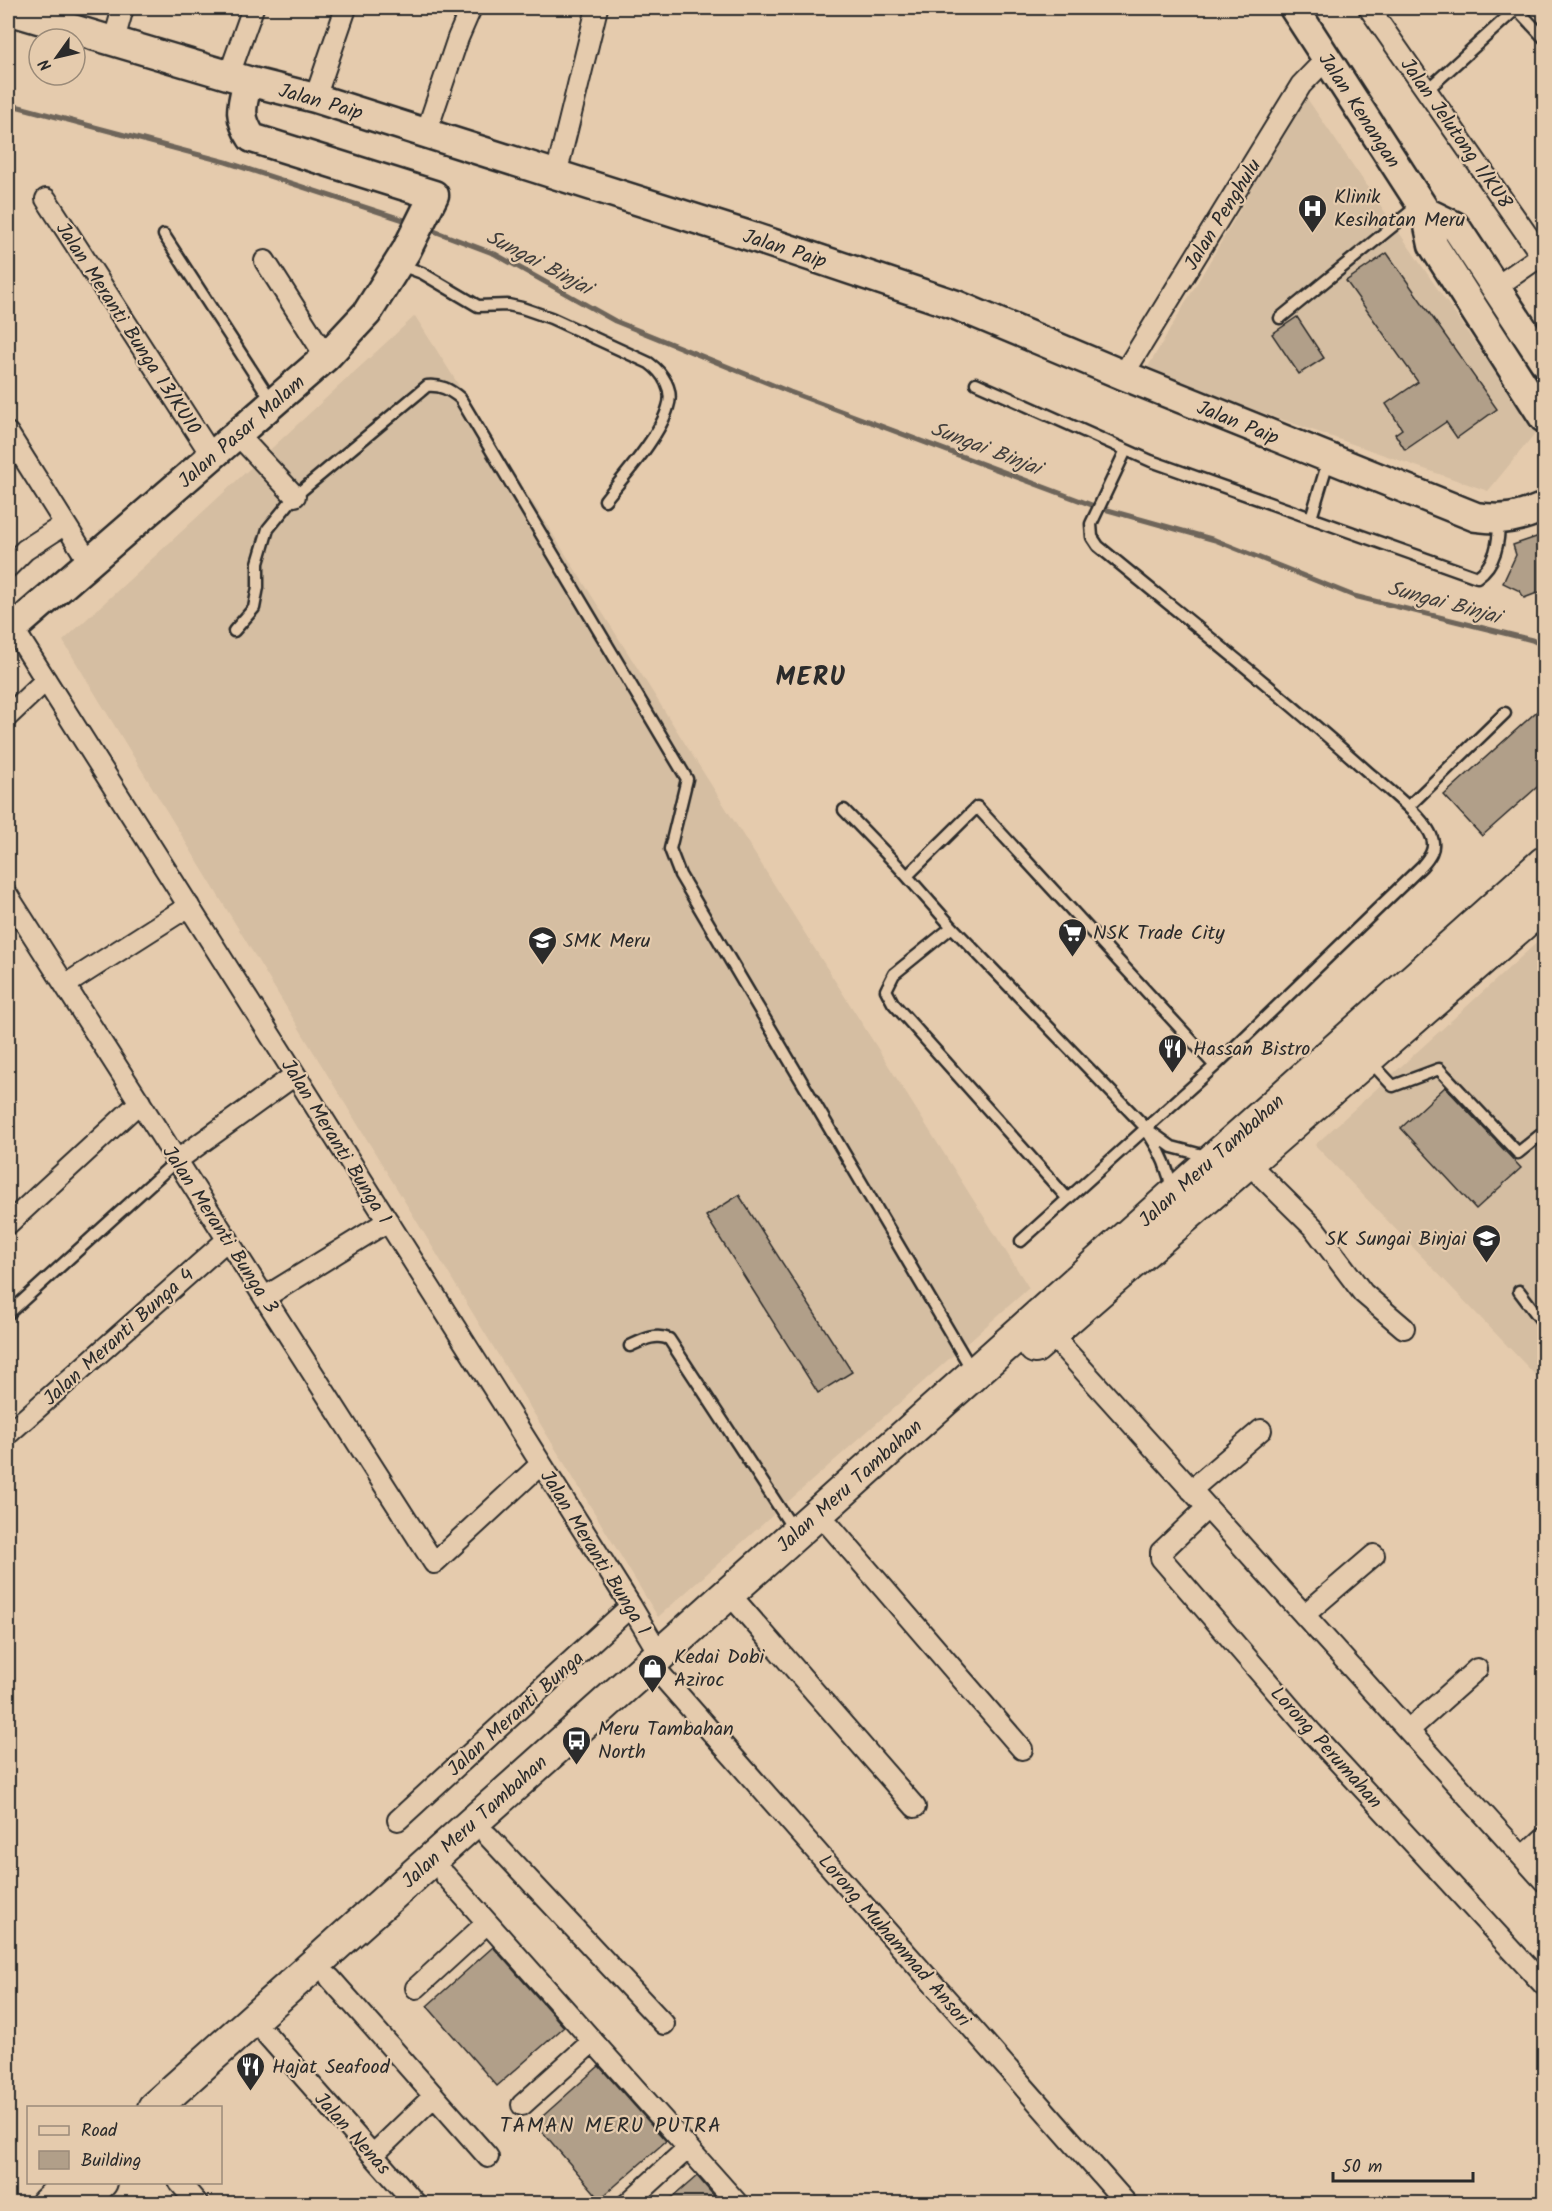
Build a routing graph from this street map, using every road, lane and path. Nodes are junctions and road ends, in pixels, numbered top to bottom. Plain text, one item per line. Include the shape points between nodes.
1 (123, 8) edge
2 (253, 8) edge
3 (346, 8) edge
4 (471, 8) edge
5 (597, 8) edge
6 (1294, 8) edge
7 (1369, 8) edge
8 (1516, 8) edge
9 (8, 10) edge
10 (1545, 38) edge
11 (114, 40) junction
12 (1328, 58) junction
13 (238, 78) junction
14 (1427, 90) junction
15 (315, 98) junction
16 (426, 133) junction
17 (556, 175) junction
18 (46, 199) dead end
19 (1423, 208) junction
20 (164, 234) dead end
21 (1544, 256) edge
22 (402, 258) junction
23 (265, 261) dead end
24 (1496, 287) junction
25 (1280, 318) dead end
26 (326, 357) junction
27 (1545, 361) edge
28 (1123, 375) junction
29 (976, 382) dead end
30 (273, 403) junction
31 (1545, 418) edge
32 (8, 434) edge
33 (237, 434) junction
34 (1126, 450) junction
35 (212, 456) junction
36 (1329, 458) junction
37 (295, 496) junction
38 (605, 500) dead end
39 (1545, 507) edge
40 (1311, 518) junction
41 (1499, 521) junction
42 (65, 524) junction
43 (89, 562) junction
44 (8, 567) edge
45 (10, 631) edge
46 (234, 631) dead end
47 (46, 680) junction
48 (1505, 713) dead end
49 (8, 716) edge
50 (1408, 807) junction
51 (844, 810) dead end
52 (1545, 864) edge
53 (907, 876) junction
54 (8, 896) edge
55 (1545, 905) edge
56 (189, 906) junction
57 (952, 927) junction
58 (65, 985) junction
59 (1368, 1059) junction
60 (1215, 1066) junction
61 (295, 1075) junction
62 (140, 1102) junction
63 (1147, 1130) junction
64 (1545, 1132) edge
65 (1214, 1157) junction
66 (176, 1161) junction
67 (1248, 1163) junction
68 (1173, 1194) junction
69 (1068, 1199) junction
70 (10, 1215) edge
71 (388, 1221) junction
72 (228, 1239) junction
73 (1021, 1241) dead end
74 (1519, 1291) dead end
75 (265, 1297) junction
76 (8, 1314) edge
77 (1545, 1324) edge
78 (1404, 1328) dead end
79 (1050, 1333) junction
80 (630, 1346) dead end
81 (974, 1373) junction
82 (1261, 1430) dead end
83 (8, 1434) edge
84 (542, 1464) junction
85 (1191, 1490) junction
86 (1208, 1508) junction
87 (830, 1526) junction
88 (795, 1533) junction
89 (1374, 1555) dead end
90 (631, 1606) junction
91 (740, 1606) junction
92 (1305, 1615) junction
93 (661, 1665) junction
94 (1477, 1669) dead end
95 (1408, 1730) junction
96 (1022, 1749) dead end
97 (915, 1807) dead end
98 (398, 1820) dead end
99 (488, 1836) junction
100 (1545, 1838) edge
101 (1523, 1857) junction
102 (445, 1875) junction
103 (1545, 1881) edge
104 (487, 1923) junction
105 (330, 1978) junction
106 (1545, 1985) edge
107 (416, 1988) dead end
108 (664, 2024) dead end
109 (267, 2035) junction
110 (593, 2041) junction
111 (434, 2096) junction
112 (522, 2105) dead end
113 (156, 2106) edge
114 (187, 2106) edge
115 (688, 2148) junction
116 (373, 2155) junction
117 (488, 2157) dead end
118 (82, 2195) edge
119 (47, 2204) edge
120 (416, 2204) edge
121 (627, 2204) edge
122 (738, 2204) edge
123 (1127, 2204) edge

1 - 11 street
2 - 13 street
3 - 15 street
4 - 16 street
5 - 17 street
6 - 12 street, Jalan Kenangan
7 - 14 street, Jalan Jelutong 1/KU8
8 - 10 lane
8 - 14 lane
9 - 11 street, Jalan Paip
11 - 13 street, Jalan Paip
12 - 19 street, Jalan Kenangan
12 - 28 street, Jalan Penghulu via 1301,85
13 - 15 street, Jalan Paip
13 - 22 street, Jalan Pasar Malam via 244,125 252,138 430,203
14 - 21 street, Jalan Jelutong 1/KU8
15 - 16 street, Jalan Paip
16 - 17 street, Jalan Paip
17 - 28 street, Jalan Paip via 956,305
18 - 35 street, Jalan Meranti Bunga 13/KU10
19 - 24 street via 1455,226
19 - 25 lane
19 - 31 street, Jalan Kenangan via 1434,245
20 - 30 lane
21 - 24 street
22 - 26 street, Jalan Pasar Malam via 367,313
22 - 38 lane via 478,306 516,306 551,318 649,363 660,373 669,391 668,408 657,431
23 - 26 street
24 - 27 street
26 - 30 street, Jalan Pasar Malam
28 - 36 street, Jalan Paip
29 - 34 lane
30 - 33 street, Jalan Pasar Malam
32 - 42 street
33 - 35 street, Jalan Pasar Malam
33 - 37 street
34 - 40 lane
34 - 50 lane via 1091,524 1098,546 1296,708
35 - 43 street, Jalan Pasar Malam
36 - 40 lane
36 - 41 street, Jalan Paip via 1476,517
37 - 46 lane via 268,529 258,563 254,608
37 - 81 lane via 427,387 439,385 460,398 687,780 670,849 680,875
39 - 41 street, Jalan Paip
40 - 41 lane via 1477,578 1487,570 1497,548
42 - 43 street
42 - 44 street via 25,550
43 - 45 street, Jalan Pasar Malam
45 - 47 street, Jalan Meranti Bunga 1
47 - 49 street
47 - 56 street, Jalan Meranti Bunga 1
48 - 50 lane
50 - 60 lane via 1432,836 1430,857
51 - 53 lane
52 - 65 main road, Jalan Meru Tambahan
53 - 57 lane
53 - 60 lane via 977,807
54 - 58 street, Jalan Meranti Bunga 3
55 - 59 main road, Jalan Meru Tambahan
56 - 58 street
56 - 61 street, Jalan Meranti Bunga 1
57 - 63 lane
57 - 69 lane via 894,974 886,990 893,1003
58 - 62 street, Jalan Meranti Bunga 3
59 - 64 lane via 1393,1086 1439,1069 1518,1153
59 - 67 main road, Jalan Meru Tambahan
60 - 63 lane
61 - 66 street
61 - 71 street, Jalan Meranti Bunga 1
62 - 66 street, Jalan Meranti Bunga 3
62 - 70 street
63 - 65 lane via 1172,1147
63 - 68 lane via 1162,1155
63 - 69 lane
65 - 68 main road, Jalan Meru Tambahan
66 - 72 street, Jalan Meranti Bunga 3
66 - 76 lane
67 - 78 street via 1314,1228 1363,1293
67 - 79 main road, Jalan Meru Tambahan
68 - 81 main road, Jalan Meru Tambahan
69 - 73 lane
71 - 75 street
71 - 84 street, Jalan Meranti Bunga 1
72 - 75 street, Jalan Meranti Bunga 3
72 - 83 street, Jalan Meranti Bunga 4
74 - 77 lane
75 - 84 street, Jalan Meranti Bunga 3 via 434,1563
79 - 85 street
79 - 87 main road, Jalan Meru Tambahan
80 - 88 lane via 655,1336 669,1339
81 - 88 main road, Jalan Meru Tambahan
82 - 85 street
84 - 90 street, Jalan Meranti Bunga 1
85 - 86 street
86 - 92 street
86 - 106 street, Lorong Perumahan via 1161,1552 1161,1558 1312,1733
87 - 91 main road, Jalan Meru Tambahan
87 - 96 street
88 - 93 main road, Jalan Meru Tambahan
89 - 92 street
90 - 93 street, Jalan Meranti Bunga 1
90 - 98 street, Jalan Meranti Bunga
91 - 93 main road, Jalan Meru Tambahan
91 - 97 street
92 - 95 street
93 - 99 main road, Jalan Meru Tambahan
93 - 113 main road, Jalan Meru Tambahan
93 - 123 street, Lorong Muhammad Ansori
94 - 95 street
95 - 101 street
99 - 102 main road, Jalan Meru Tambahan
99 - 108 street
100 - 101 street
101 - 103 street
102 - 104 street
102 - 105 main road, Jalan Meru Tambahan
104 - 107 street
104 - 110 street
105 - 109 main road, Jalan Meru Tambahan
105 - 111 street
109 - 114 main road, Jalan Meru Tambahan
109 - 116 street, Jalan Nenas
110 - 112 street
110 - 115 street
111 - 116 street
111 - 117 street
115 - 121 street
115 - 122 street
116 - 120 street, Jalan Nenas
118 - 119 main road

